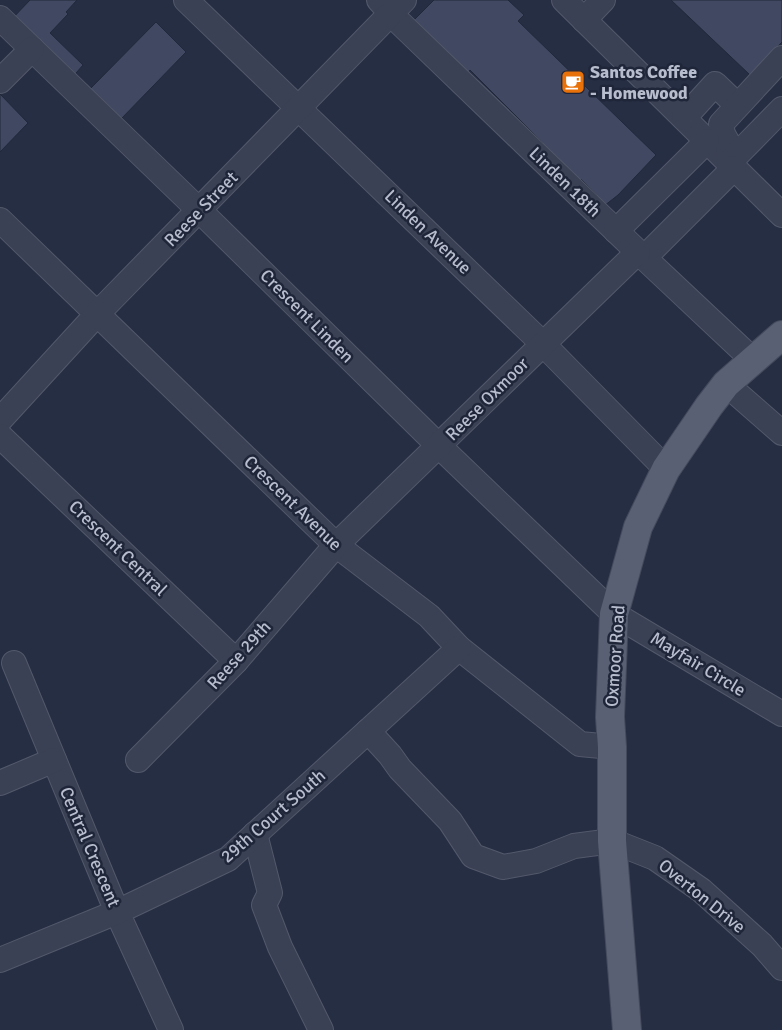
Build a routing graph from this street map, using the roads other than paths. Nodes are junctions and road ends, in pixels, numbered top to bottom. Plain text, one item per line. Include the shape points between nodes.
1 (186, 0) edge
2 (564, 0) edge
3 (603, 0) edge
4 (391, 4) edge
5 (0, 18) edge
6 (584, 20) junction
7 (32, 49) junction
8 (782, 58) edge
9 (0, 81) edge
10 (737, 105) junction
11 (300, 108) junction
12 (782, 109) edge
13 (684, 118) junction
14 (707, 141) junction
15 (732, 165) junction
16 (200, 210) junction
17 (782, 215) edge
18 (0, 220) edge
19 (616, 231) junction
20 (641, 255) junction
21 (98, 314) junction
22 (782, 335) edge
23 (543, 344) junction
24 (754, 361) junction
25 (726, 384) junction
26 (0, 420) edge
27 (782, 433) edge
28 (0, 436) edge
29 (440, 446) junction
30 (666, 469) junction
31 (336, 545) junction
32 (614, 614) junction
33 (459, 648) junction
34 (236, 661) junction
35 (14, 663) dead end
36 (782, 714) edge
37 (368, 730) junction
38 (612, 747) junction
39 (54, 760) junction
40 (138, 760) dead end
41 (0, 783) edge
42 (255, 834) junction
43 (612, 841) junction
44 (117, 912) junction
45 (0, 960) edge
46 (782, 968) edge
47 (171, 1030) edge
48 (321, 1030) edge
49 (627, 1030) edge

1 - 11 street, Linden Avenue
2 - 6 street
3 - 6 street
4 - 11 street, Reese Street
4 - 19 street, Linden 18th via 400,23
5 - 7 street, Crescent Linden
6 - 13 street
7 - 9 street
7 - 16 street, Crescent Linden
8 - 10 street
10 - 13 street via 715,84
10 - 15 street via 721,124
11 - 16 street, Reese Street
11 - 23 street, Linden Avenue
12 - 15 street, Reese Oxmoor
13 - 14 street
14 - 15 street
14 - 19 street
15 - 17 street
15 - 20 street, Reese Oxmoor
16 - 21 street, Reese Street
16 - 29 street, Crescent Linden
18 - 21 street, Crescent Avenue
19 - 20 street, Linden 18th
20 - 23 street, Reese Oxmoor
20 - 24 street, Linden 18th
21 - 26 street, Reese Street
21 - 31 street, Crescent Avenue
22 - 24 main road, Oxmoor Road
23 - 29 street, Reese Oxmoor
23 - 30 street, Linden Avenue
24 - 25 main road, Oxmoor Road
25 - 27 street
25 - 30 main road, Oxmoor Road
28 - 34 street, Crescent Central
29 - 31 street, Reese Oxmoor
29 - 32 street, Crescent Linden
30 - 32 main road, Oxmoor Road via 638,527
31 - 33 street, Crescent Avenue via 429,616
31 - 34 street, Reese 29th
32 - 36 street, Mayfair Circle
32 - 38 main road, Oxmoor Road
33 - 37 street, 29th Court South
33 - 38 street, Crescent Avenue via 580,744
34 - 40 street, Reese 29th
35 - 39 street, Central Crescent
37 - 42 street, 29th Court South
37 - 43 street via 450,821 473,856 503,867 536,861 574,846
38 - 43 main road, Oxmoor Road
39 - 41 street
39 - 44 street, Central Crescent
42 - 44 street, 29th Court South via 228,859
42 - 48 street via 270,893 264,905 280,947
43 - 46 street, Overton Drive via 655,858 701,890 762,945
43 - 49 main road, Oxmoor Road
44 - 45 street, 29th Court South
44 - 47 street, Central Crescent

